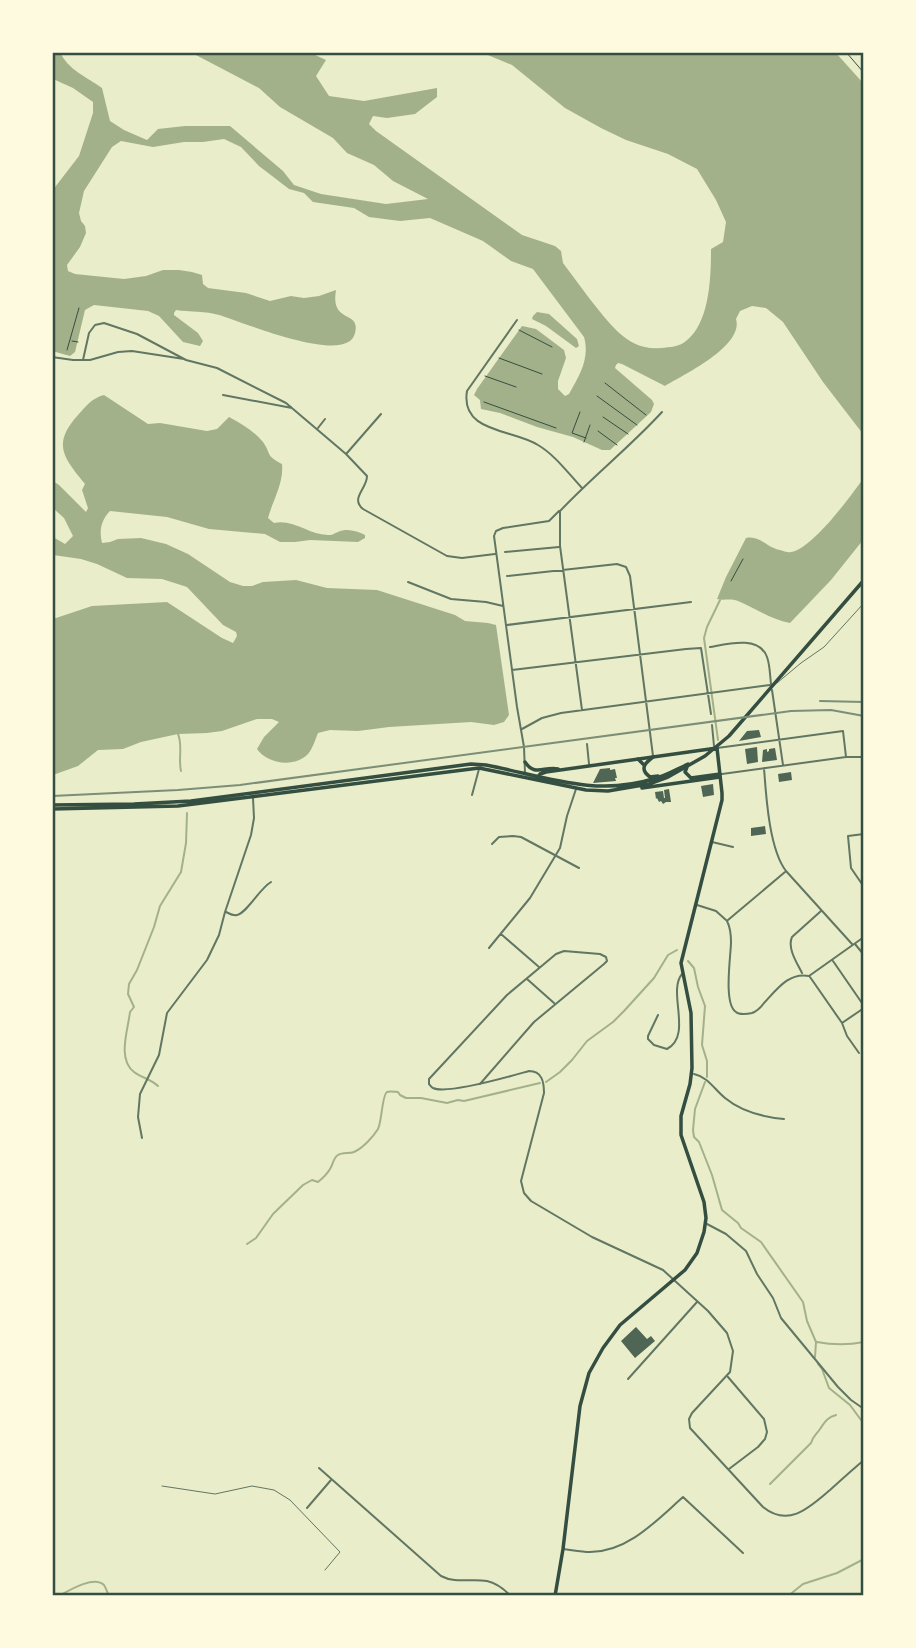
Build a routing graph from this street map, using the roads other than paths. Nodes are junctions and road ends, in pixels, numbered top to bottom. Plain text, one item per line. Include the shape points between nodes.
1 (517, 320) dead end
2 (52, 357) edge
3 (83, 360) junction
4 (186, 360) junction
5 (223, 394) dead end
6 (293, 408) junction
7 (662, 412) dead end
8 (381, 414) dead end
9 (325, 419) dead end
10 (317, 429) junction
11 (346, 454) junction
12 (582, 488) junction
13 (560, 511) junction
14 (560, 547) junction
15 (505, 552) dead end
16 (495, 554) junction
17 (563, 570) junction
18 (507, 576) dead end
19 (863, 580) edge
20 (408, 582) dead end
21 (691, 602) dead end
22 (863, 603) edge
23 (503, 607) junction
24 (633, 609) junction
25 (569, 617) junction
26 (506, 625) junction
27 (710, 647) dead end
28 (639, 656) junction
29 (575, 662) junction
30 (512, 670) junction
31 (771, 685) junction
32 (709, 694) junction
33 (646, 702) junction
34 (582, 710) junction
35 (710, 714) dead end
36 (712, 725) dead end
37 (521, 730) junction
38 (780, 740) junction
39 (587, 744) dead end
40 (717, 748) junction
41 (653, 757) junction
42 (846, 757) junction
43 (863, 757) edge
44 (638, 759) junction
45 (525, 762) junction
46 (694, 762) junction
47 (590, 765) junction
48 (644, 765) junction
49 (783, 765) junction
50 (479, 766) junction
51 (687, 767) junction
52 (764, 768) junction
53 (560, 770) junction
54 (673, 771) junction
55 (525, 776) junction
56 (720, 776) junction
57 (537, 778) junction
58 (577, 787) junction
59 (623, 789) junction
60 (472, 795) dead end
61 (253, 796) junction
62 (52, 807) edge
63 (863, 834) edge
64 (711, 842) junction
65 (492, 844) dead end
66 (733, 848) dead end
67 (555, 855) junction
68 (579, 868) dead end
69 (786, 871) junction
70 (271, 882) dead end
71 (863, 887) edge
72 (695, 905) junction
73 (822, 911) junction
74 (225, 912) junction
75 (727, 921) junction
76 (500, 933) junction
77 (863, 937) edge
78 (853, 944) junction
79 (489, 948) dead end
80 (863, 955) edge
81 (832, 960) junction
82 (540, 968) junction
83 (682, 974) junction
84 (803, 975) junction
85 (809, 976) junction
86 (527, 978) junction
87 (555, 1004) junction
88 (863, 1007) edge
89 (658, 1015) dead end
90 (842, 1023) junction
91 (859, 1053) dead end
92 (692, 1073) junction
93 (480, 1084) junction
94 (784, 1119) dead end
95 (142, 1139) dead end
96 (706, 1224) junction
97 (675, 1280) junction
98 (697, 1301) junction
99 (728, 1377) junction
100 (628, 1379) dead end
101 (863, 1409) edge
102 (863, 1460) edge
103 (319, 1468) dead end
104 (728, 1470) junction
105 (332, 1479) junction
106 (162, 1486) dead end
107 (307, 1508) dead end
108 (563, 1549) junction
109 (743, 1553) dead end
110 (325, 1570) dead end
111 (511, 1595) edge
112 (555, 1595) edge

1 - 12 street via 467,391 468,407 481,424 542,447
2 - 3 street
3 - 4 street via 132,351
3 - 4 street via 90,330 102,323 137,334
4 - 6 street via 217,368
5 - 6 street
6 - 10 street
7 - 12 street
8 - 11 street
9 - 10 street
10 - 11 street
11 - 16 street via 367,476 357,500 363,509 447,556
12 - 13 street
13 - 14 street
13 - 16 street via 549,521 498,530
14 - 15 street
14 - 17 street
16 - 23 street
17 - 18 street
17 - 24 street via 625,566
17 - 25 street
19 - 46 main road via 736,729
20 - 23 street via 451,599
21 - 24 street
22 - 31 lane via 820,651
23 - 26 street
24 - 25 street
24 - 28 street
25 - 26 street
25 - 29 street
26 - 30 street
27 - 31 street via 737,642 758,646 766,655
28 - 29 street
28 - 32 street via 701,648
28 - 33 street
29 - 30 street
29 - 34 street
30 - 37 street
31 - 32 street
31 - 38 street
32 - 33 street
32 - 35 street
33 - 34 street
33 - 41 street
34 - 37 street via 545,717
36 - 40 street
37 - 45 street
38 - 40 street
38 - 42 street via 843,731
38 - 49 street
39 - 47 street
40 - 41 main road
40 - 56 main road
41 - 44 main road
41 - 48 main road
42 - 43 street
42 - 49 street
44 - 47 main road
44 - 48 main road
45 - 53 main road via 534,770
45 - 55 street
46 - 51 main road
46 - 54 main road
47 - 53 main road
48 - 54 main road via 650,777
49 - 52 street
50 - 55 main road
50 - 60 street
50 - 61 main road
51 - 56 main road via 685,772 691,778
51 - 59 main road via 655,782
52 - 56 street
52 - 69 street via 770,826
53 - 57 main road
54 - 58 main road via 635,784
55 - 57 main road
56 - 59 main road
56 - 64 main road via 722,796
57 - 58 main road
58 - 59 main road
58 - 67 street via 562,845
61 - 62 main road via 178,806
61 - 74 street via 251,835
63 - 71 street via 848,836 851,868
64 - 66 street
64 - 72 main road
65 - 67 street via 499,837 513,836
67 - 68 street
67 - 76 street via 530,898
69 - 73 street
69 - 75 street
70 - 74 street via 242,912
72 - 75 street via 715,911
72 - 83 main road
73 - 78 street
73 - 84 street via 790,942
74 - 95 street via 212,951 167,1013 159,1055 140,1094
75 - 84 street via 731,939 728,979 735,1012 755,1012 785,981
76 - 79 street
76 - 82 street
77 - 78 street
78 - 80 street
78 - 81 street
81 - 85 street
81 - 88 street
82 - 86 street
82 - 87 street via 561,951 600,954 607,959
83 - 89 street via 677,985 677,1034 670,1048 650,1042 648,1036
83 - 92 main road via 691,1013
84 - 85 street
85 - 90 street
86 - 87 street
86 - 93 street via 429,1079 433,1088
87 - 93 street
88 - 90 street
90 - 91 street
92 - 94 street via 740,1108
92 - 96 main road via 681,1135 704,1198
93 - 97 street via 533,1071 540,1076 543,1098 521,1181 524,1193 592,1237
96 - 97 main road via 695,1257
96 - 101 street via 746,1251 781,1318 838,1387
97 - 98 street
97 - 108 main road via 611,1335 596,1360 582,1394
98 - 99 street via 731,1341 734,1356
98 - 100 street
99 - 104 street via 695,1409 689,1422
99 - 104 street via 764,1419 768,1432 758,1447
102 - 104 street via 810,1507 784,1516 766,1510
103 - 105 street
105 - 107 street
105 - 111 street via 441,1576 488,1581
106 - 110 lane via 215,1493 252,1486 274,1490 290,1500 340,1552
108 - 109 street via 591,1552 615,1547 642,1532 683,1497
108 - 112 main road

